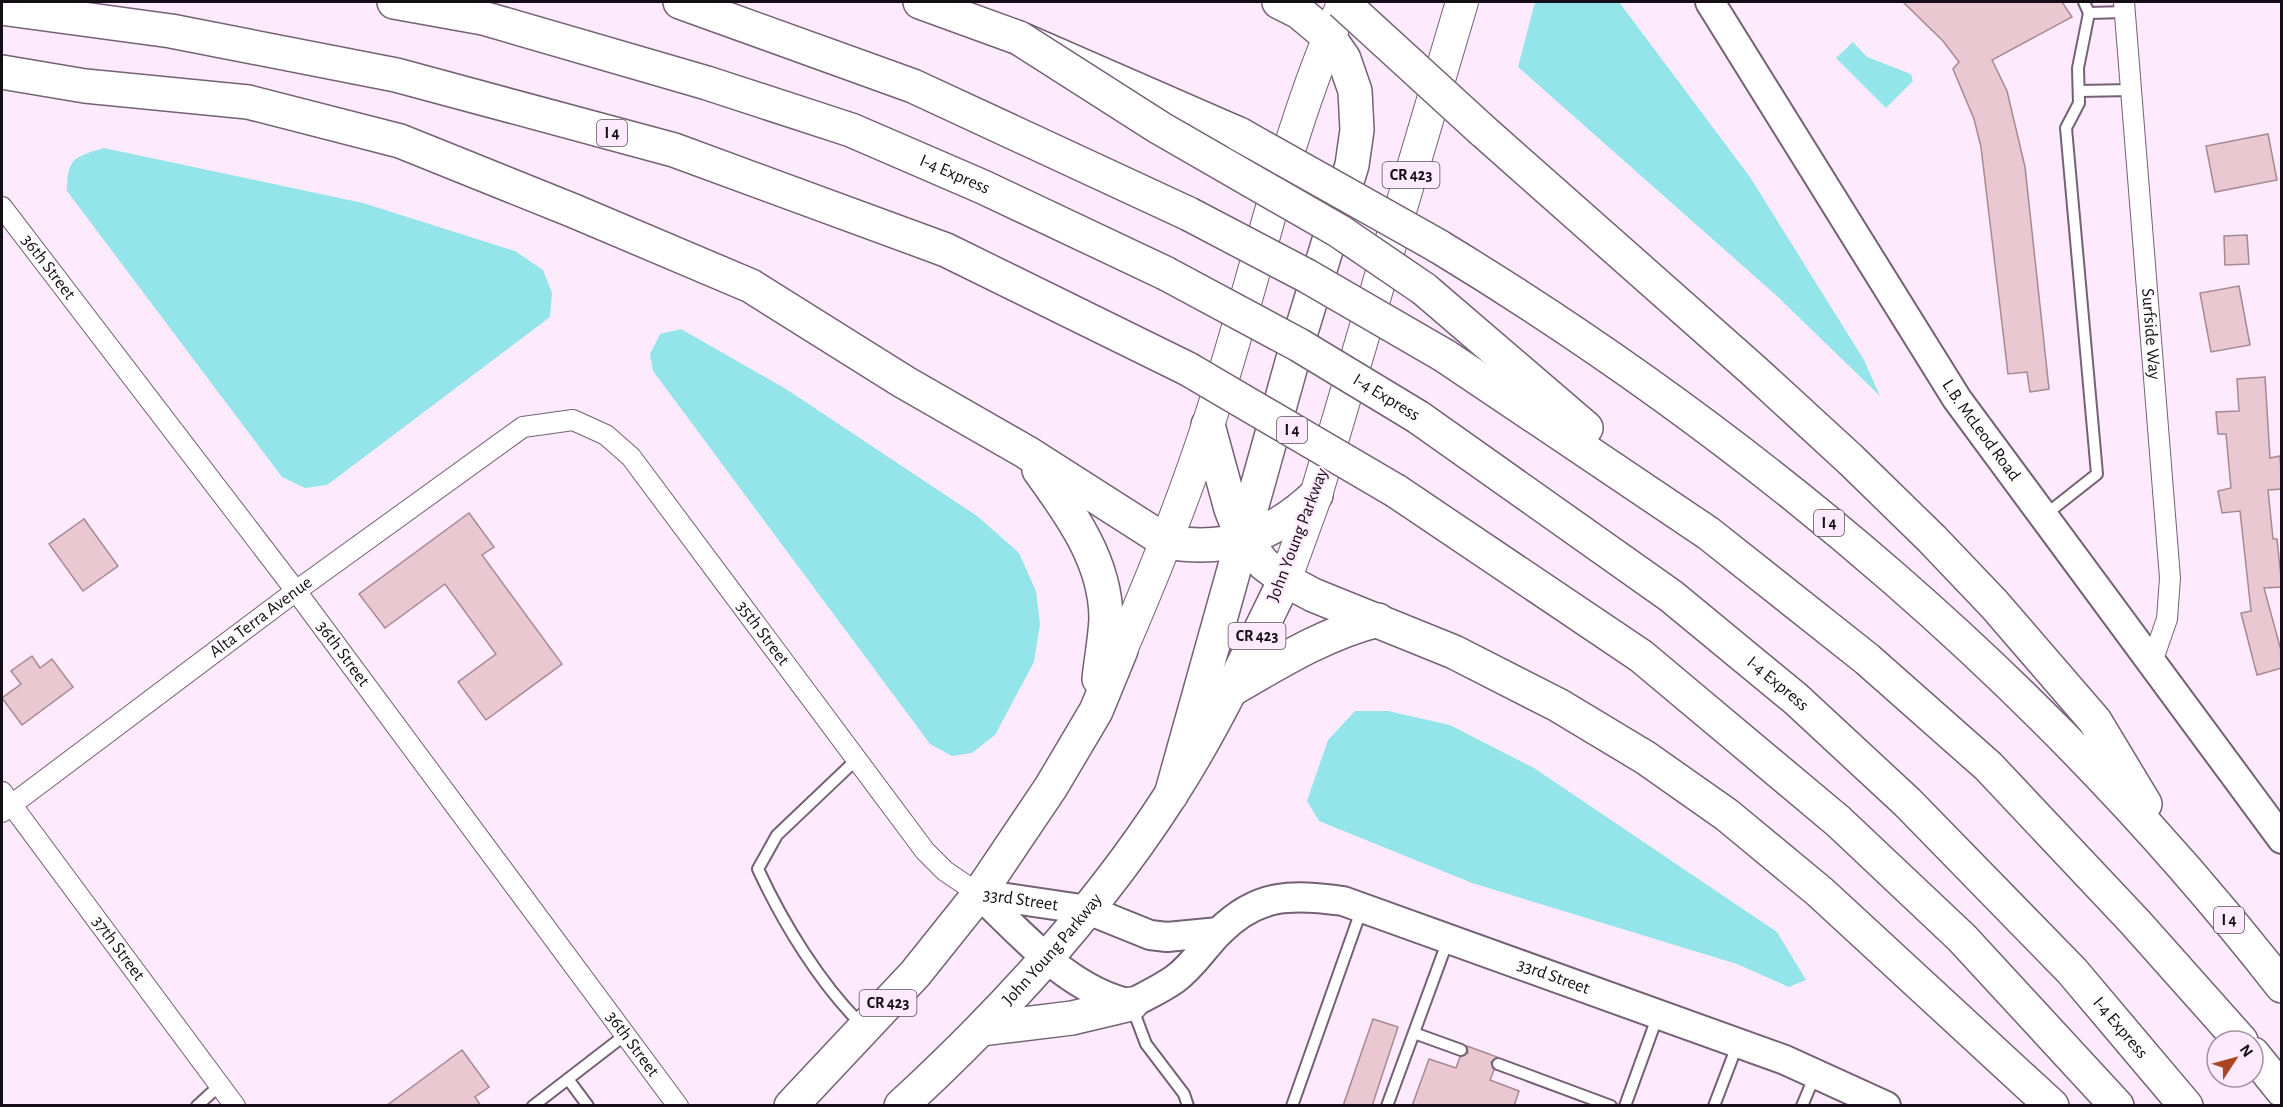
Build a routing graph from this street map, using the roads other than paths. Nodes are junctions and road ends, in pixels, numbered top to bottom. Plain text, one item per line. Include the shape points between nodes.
1 (394, 2) edge
2 (680, 2) edge
3 (920, 2) edge
4 (1279, 2) edge
5 (1343, 2) edge
6 (1462, 2) edge
7 (1710, 2) edge
8 (2084, 2) edge
9 (2124, 7) edge
10 (2, 8) edge
11 (2088, 13) junction
12 (1329, 37) junction
13 (1019, 38) junction
14 (2, 72) edge
15 (2131, 90) junction
16 (2079, 91) junction
17 (2, 207) edge
18 (1208, 425) junction
19 (523, 427) joint
20 (1026, 452) junction
21 (1316, 495) junction
22 (2043, 516) junction
23 (1708, 533) junction
24 (1243, 539) junction
25 (1167, 542) junction
26 (1285, 580) junction
27 (296, 591) junction
28 (1378, 620) junction
29 (1122, 650) joint
30 (2151, 664) junction
31 (1229, 691) junction
32 (1096, 711) junction
33 (857, 759) junction
34 (1171, 795) junction
35 (5, 803) edge
36 (2282, 839) edge
37 (2175, 855) junction
38 (979, 894) junction
39 (1362, 908) junction
40 (1088, 910) junction
41 (1219, 932) junction
42 (1448, 939) junction
43 (1046, 957) junction
44 (2282, 986) edge
45 (1131, 1004) junction
46 (1658, 1014) junction
47 (865, 1028) junction
48 (981, 1029) junction
49 (2230, 1029) edge
50 (1414, 1032) junction
51 (625, 1035) junction
52 (1738, 1043) junction
53 (1461, 1050) dead end
54 (1497, 1064) dead end
55 (2265, 1069) edge
56 (1816, 1073) junction
57 (568, 1078) junction
58 (220, 1085) junction
59 (2282, 1090) edge
60 (197, 1106) edge
61 (235, 1106) edge
62 (533, 1106) edge
63 (588, 1106) edge
64 (678, 1106) edge
65 (791, 1106) edge
66 (901, 1106) edge
67 (1188, 1106) edge
68 (1292, 1106) edge
69 (1387, 1106) edge
70 (1611, 1106) edge
71 (1625, 1106) edge
72 (1714, 1106) edge
73 (1802, 1106) edge
74 (1886, 1106) edge
75 (2052, 1106) edge
76 (2116, 1106) edge
77 (2186, 1106) edge

1 - 77 highway, I-4 Express, bridge via 483,18 707,83 851,130 1165,273 1299,345 1418,417 1671,596 1796,699 1907,802 2072,971
2 - 23 highway, bridge via 913,86 1189,214 1307,276 1445,356
3 - 13 highway, I 4
4 - 12 highway via 1299,12
5 - 12 main road, CR 423
5 - 37 highway, bridge via 1851,459 1994,604 2095,721
6 - 21 main road, John Young Parkway / CR 423
7 - 22 street, L.B. McLeod Road via 1957,399
8 - 11 lane
9 - 11 lane
9 - 15 street, Surfside Way
10 - 76 highway, I 4, bridge via 171,31 396,75 674,150 946,250 1188,369 1396,491 1641,656 1838,820 1962,938
11 - 16 lane via 2078,68
12 - 18 main road, CR 423 via 1276,196
12 - 24 highway via 1344,59 1355,91 1357,130 1352,165
13 - 23 highway, bridge via 1160,128 1340,231 1424,289
13 - 37 highway, I 4, bridge via 1239,134 1438,246 1594,346 1695,417 1817,512 1957,634
14 - 20 highway via 85,86 248,102 400,141 751,286 904,382
15 - 16 lane
15 - 30 street, Surfside Way via 2170,578 2167,619
16 - 22 lane via 2079,103 2066,128 2097,474
17 - 27 street, 36th Street
18 - 24 highway
18 - 25 main road, CR 423
19 - 27 street, Alta Terra Avenue
19 - 33 street, 35th Street via 573,420 606,435 631,457
20 - 25 highway
20 - 32 highway via 1090,548 1099,576 1106,618
21 - 24 highway via 1295,515 1270,530
21 - 26 main road, John Young Parkway / CR 423
22 - 30 street, L.B. McLeod Road
23 - 49 highway via 1867,659 1988,766
24 - 25 highway via 1201,546
24 - 26 highway via 1264,564
24 - 34 highway
25 - 29 main road, CR 423
26 - 28 highway
26 - 31 highway, John Young Parkway / CR 423
27 - 35 street, Alta Terra Avenue
27 - 51 street, 36th Street
28 - 31 highway via 1312,642
28 - 75 highway via 1454,652 1558,705 1646,758 1727,815 1820,892
29 - 32 highway, CR 423
30 - 36 street, L.B. McLeod Road
31 - 34 highway, John Young Parkway / CR 423
32 - 38 highway, CR 423 via 1051,787
33 - 38 street, 35th Street via 925,851 945,871
33 - 47 lane via 777,835 758,869 776,909 843,1007
34 - 40 highway, John Young Parkway / CR 423
35 - 58 street, 37th Street
37 - 44 highway, I 4
38 - 40 street, 33rd Street
38 - 43 street, 33rd Street
38 - 47 highway, CR 423 via 915,974
39 - 41 street, 33rd Street via 1342,901 1275,897 1248,909
39 - 42 street, 33rd Street
39 - 68 lane
40 - 41 street, 33rd Street via 1150,935
40 - 43 highway, John Young Parkway / CR 423
41 - 45 street, 33rd Street via 1175,979
42 - 46 street, 33rd Street
42 - 50 lane
43 - 45 street, 33rd Street via 1084,987
43 - 48 highway, John Young Parkway / CR 423
45 - 48 highway via 1072,1018
45 - 67 lane via 1146,1044 1184,1094
46 - 52 street, 33rd Street
46 - 71 lane
47 - 65 highway, CR 423
48 - 66 highway, John Young Parkway / CR 423
50 - 53 lane
50 - 69 lane
51 - 57 lane
51 - 64 street, 36th Street
52 - 56 street, 33rd Street
52 - 72 lane
54 - 70 lane
55 - 59 highway
56 - 73 lane
56 - 74 street, 33rd Street
57 - 62 lane
57 - 63 lane
58 - 60 lane
58 - 61 street, 37th Street

